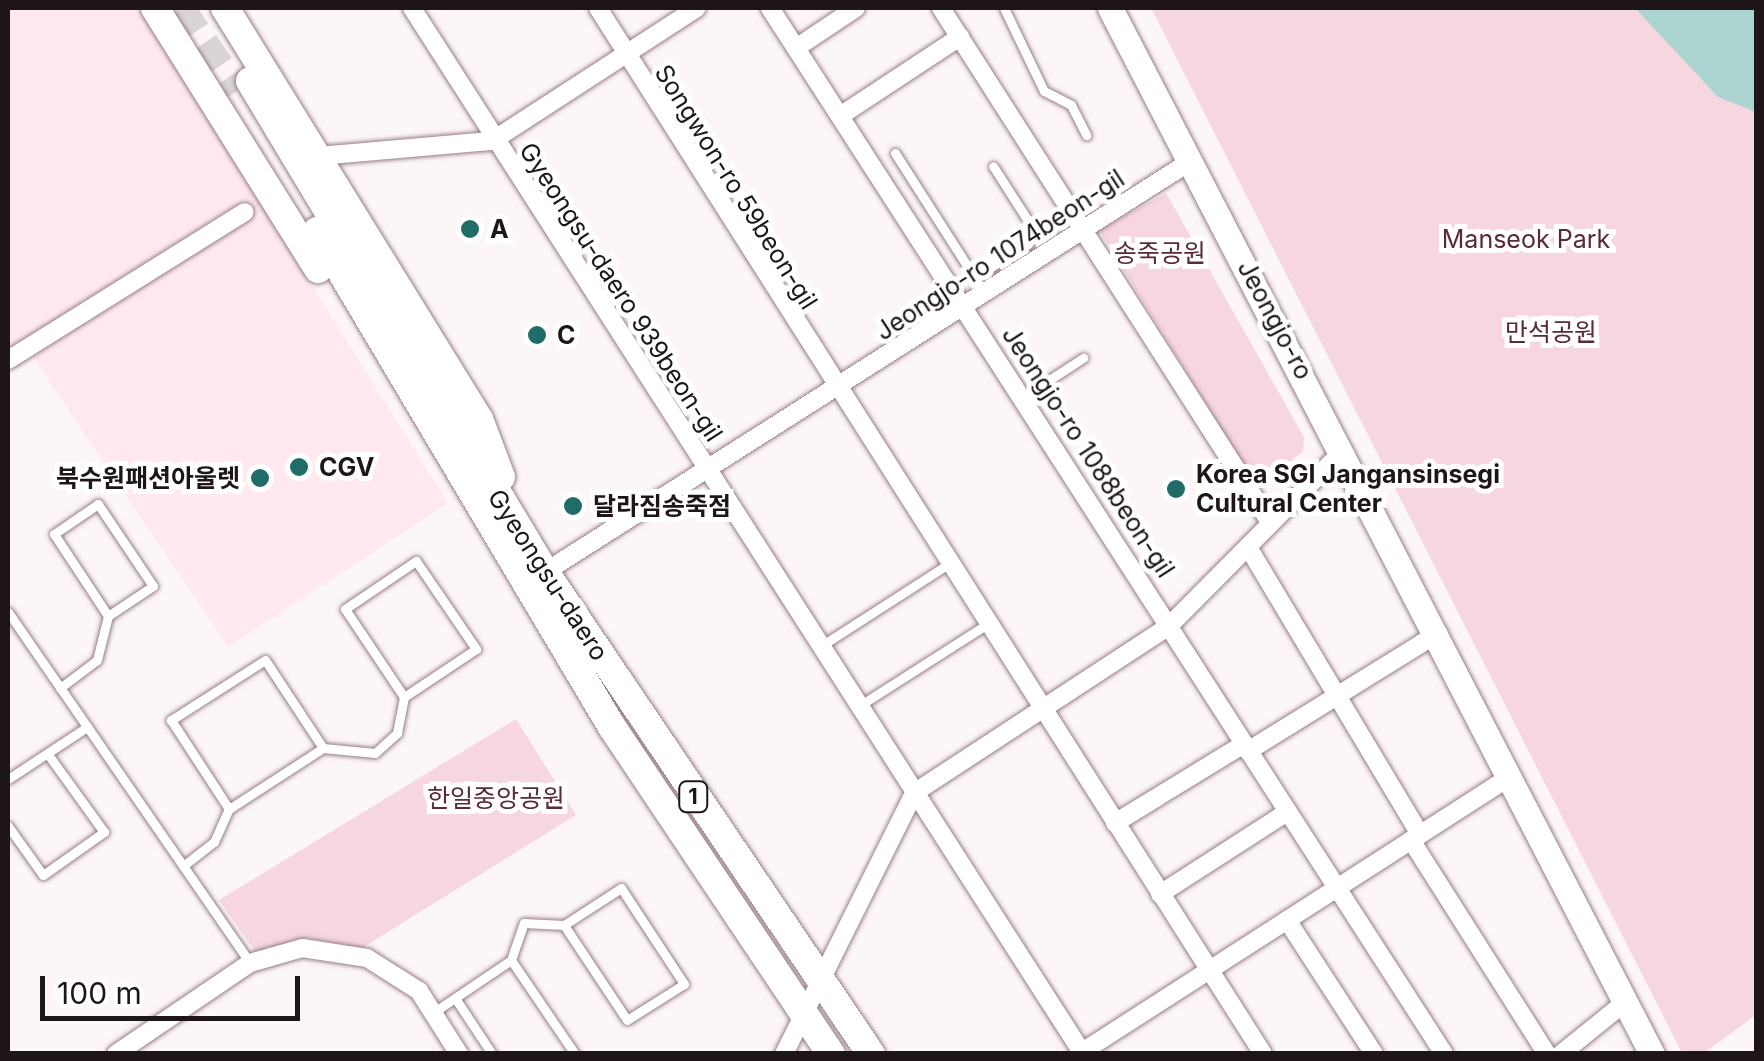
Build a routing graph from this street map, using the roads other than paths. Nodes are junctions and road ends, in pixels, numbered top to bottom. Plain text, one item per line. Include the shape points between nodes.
1 (154, 8) edge
2 (225, 8) edge
3 (412, 8) edge
4 (598, 8) edge
5 (698, 8) edge
6 (770, 8) edge
7 (856, 8) edge
8 (941, 8) edge
9 (1004, 8) edge
10 (1110, 8) edge
11 (960, 38) junction
12 (796, 48) junction
13 (623, 56) junction
14 (840, 116) junction
15 (1086, 135) dead end
16 (492, 141) junction
17 (895, 153) dead end
18 (319, 156) junction
19 (1191, 160) junction
20 (993, 166) dead end
21 (245, 212) dead end
22 (1084, 230) junction
23 (979, 285) junction
24 (964, 306) junction
25 (1083, 358) dead end
26 (8, 360) edge
27 (836, 392) junction
28 (1023, 397) junction
29 (1342, 452) junction
30 (709, 472) junction
31 (1270, 522) junction
32 (491, 532) junction
33 (522, 534) junction
34 (1248, 547) junction
35 (948, 564) junction
36 (545, 572) junction
37 (8, 612) edge
38 (108, 616) junction
39 (987, 624) junction
40 (1169, 626) junction
41 (1438, 632) junction
42 (821, 646) junction
43 (60, 688) junction
44 (1340, 692) junction
45 (404, 697) junction
46 (859, 706) junction
47 (1044, 712) junction
48 (87, 727) junction
49 (1246, 747) junction
50 (323, 748) junction
51 (48, 753) junction
52 (1511, 776) junction
53 (8, 779) edge
54 (914, 793) junction
55 (229, 808) junction
56 (1287, 812) junction
57 (1115, 823) junction
58 (8, 826) edge
59 (686, 834) junction
60 (1416, 837) junction
61 (183, 866) junction
62 (747, 874) junction
63 (1336, 888) junction
64 (1160, 894) junction
65 (1287, 920) junction
66 (564, 925) junction
67 (511, 960) junction
68 (250, 964) junction
69 (1210, 970) junction
70 (823, 978) junction
71 (454, 998) junction
72 (1624, 1003) junction
73 (434, 1012) junction
74 (806, 1012) junction
75 (1081, 1053) edge
76 (116, 1054) edge
77 (459, 1054) edge
78 (492, 1054) edge
79 (575, 1054) edge
80 (784, 1054) edge
81 (831, 1054) edge
82 (870, 1054) edge
83 (1263, 1054) edge
84 (1374, 1054) edge
85 (1444, 1054) edge
86 (1548, 1054) edge
87 (1561, 1054) edge
88 (1652, 1054) edge

1 - 32 main road via 470,518
2 - 18 main road
3 - 16 street
4 - 13 street, Songwon-ro 59beon-gil
5 - 13 street, Gyeongsu-daero 939beon-gil
6 - 12 street, Jeongjo-ro 1088beon-gil
7 - 12 street
8 - 11 street
9 - 15 lane via 1044,91 1071,105
10 - 19 street, Jeongjo-ro
11 - 14 street
11 - 22 street
12 - 14 street, Jeongjo-ro 1088beon-gil
13 - 16 street, Gyeongsu-daero 939beon-gil
13 - 27 street, Songwon-ro 59beon-gil
14 - 24 street, Jeongjo-ro 1088beon-gil
16 - 18 street, Gyeongsu-daero 939beon-gil
16 - 30 street, Gyeongsu-daero 939beon-gil
17 - 23 lane
18 - 33 main road via 479,419
19 - 22 street, Jeongjo-ro 1074beon-gil
19 - 29 street, Jeongjo-ro
20 - 23 lane via 1032,227 1028,244
21 - 26 street
22 - 23 street, Jeongjo-ro 1074beon-gil
22 - 31 street
23 - 24 street, Jeongjo-ro 1074beon-gil
24 - 27 street, Jeongjo-ro 1074beon-gil
24 - 28 street, Jeongjo-ro 1088beon-gil
25 - 28 lane
27 - 30 street, Jeongjo-ro 1074beon-gil
27 - 35 street, Songwon-ro 59beon-gil
28 - 40 street, Jeongjo-ro 1088beon-gil
29 - 31 street, Jeongjo-ro 1088beon-gil
29 - 41 street, Jeongjo-ro
30 - 36 street, Jeongjo-ro 1074beon-gil
30 - 42 street, Gyeongsu-daero 939beon-gil
31 - 34 street, Jeongjo-ro 1088beon-gil
32 - 33 main road, Gyeongsu-daero / 1 via 244,86
32 - 59 main road, Gyeongsu-daero / 1
33 - 36 main road, Gyeongsu-daero / 1
34 - 40 street, Jeongjo-ro 1088beon-gil
34 - 44 street
35 - 39 street, Songwon-ro 59beon-gil
35 - 42 lane
36 - 62 main road, Gyeongsu-daero / 1
37 - 43 lane
38 - 38 lane via 153,586 98,504 54,534
38 - 43 lane via 97,660
39 - 46 lane
39 - 47 street, Songwon-ro 59beon-gil
40 - 47 street, Jeongjo-ro 1088beon-gil
40 - 49 street, Jeongjo-ro 1088beon-gil
41 - 44 street
41 - 52 street, Jeongjo-ro
42 - 46 street, Gyeongsu-daero 939beon-gil
43 - 48 lane
44 - 49 street
44 - 60 street
45 - 45 lane via 345,609 416,561 476,650
45 - 50 lane via 397,733 375,753
46 - 54 street, Gyeongsu-daero 939beon-gil
47 - 54 street, Jeongjo-ro 1088beon-gil
47 - 57 street, Songwon-ro 59beon-gil
48 - 51 lane
48 - 61 lane
49 - 56 street, Jeongjo-ro 1088beon-gil
49 - 57 street
50 - 55 lane
50 - 55 lane via 265,660 171,720
51 - 53 lane
51 - 58 lane via 104,832 43,875
52 - 60 street
52 - 72 street, Jeongjo-ro
54 - 70 street
54 - 75 street, Gyeongsu-daero 939beon-gil
55 - 61 lane via 214,842
56 - 63 street, Jeongjo-ro 1088beon-gil
56 - 64 street
57 - 64 street, Songwon-ro 59beon-gil
59 - 62 main road via 716,847 736,877
59 - 74 main road, Gyeongsu-daero / 1
60 - 63 street
60 - 86 street
61 - 68 lane
62 - 70 main road, Gyeongsu-daero / 1
63 - 65 street
63 - 85 street, Jeongjo-ro 1088beon-gil
64 - 69 street, Songwon-ro 59beon-gil
65 - 69 street
65 - 84 street
66 - 66 lane via 621,888 684,984 627,1020
66 - 67 lane via 524,923
67 - 71 lane
67 - 79 lane
68 - 73 street via 302,948 367,958 419,991
68 - 76 street
69 - 75 street
69 - 83 street, Songwon-ro 59beon-gil
70 - 74 street
70 - 82 main road, Gyeongsu-daero / 1
71 - 73 lane
71 - 78 lane
72 - 87 street
72 - 88 street, Jeongjo-ro
73 - 77 street
74 - 80 street
74 - 81 main road, Gyeongsu-daero / 1

